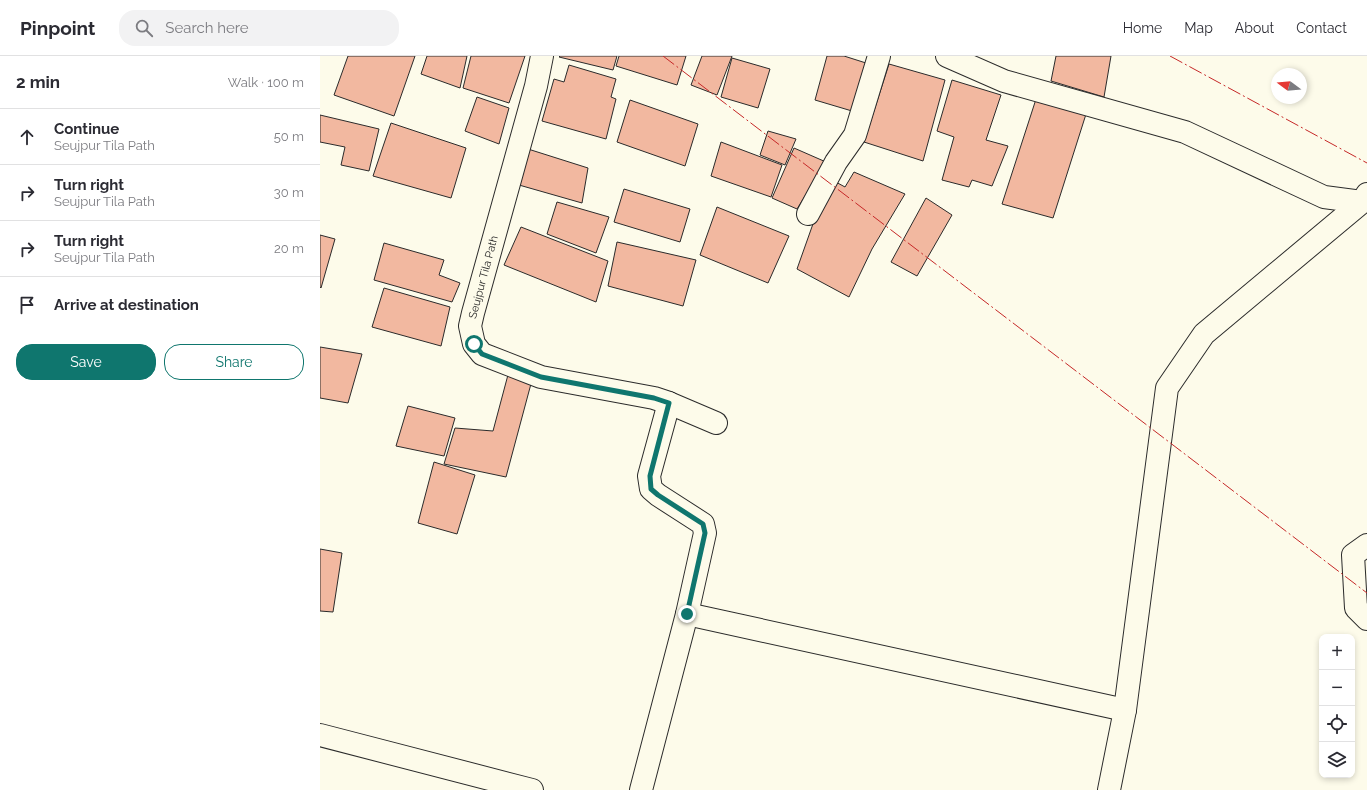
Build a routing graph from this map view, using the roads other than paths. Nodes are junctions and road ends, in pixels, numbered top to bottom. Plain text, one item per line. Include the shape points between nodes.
1 (542, 56) edge
2 (879, 56) edge
3 (947, 56) edge
4 (1364, 198) edge
5 (808, 214) dead end
6 (669, 403) junction
7 (716, 423) dead end
8 (1367, 545) edge
9 (687, 614) junction
10 (1367, 619) edge
11 (1125, 710) junction
12 (320, 735) edge
13 (532, 790) edge
14 (641, 790) edge
15 (1109, 790) edge

1 - 6 street, Seujpur Tila Path via 536,86 472,313 470,326 474,344 482,354 541,377
2 - 5 street via 855,136 836,162
3 - 4 street via 1004,80 1184,132 1324,197
4 - 11 street via 1204,334 1168,388
6 - 7 street, Seujpur Tila Path
6 - 9 street via 650,476 651,489 703,524 705,533
8 - 10 street via 1352,555 1356,608
9 - 11 street
9 - 14 street
11 - 15 street
12 - 13 street

